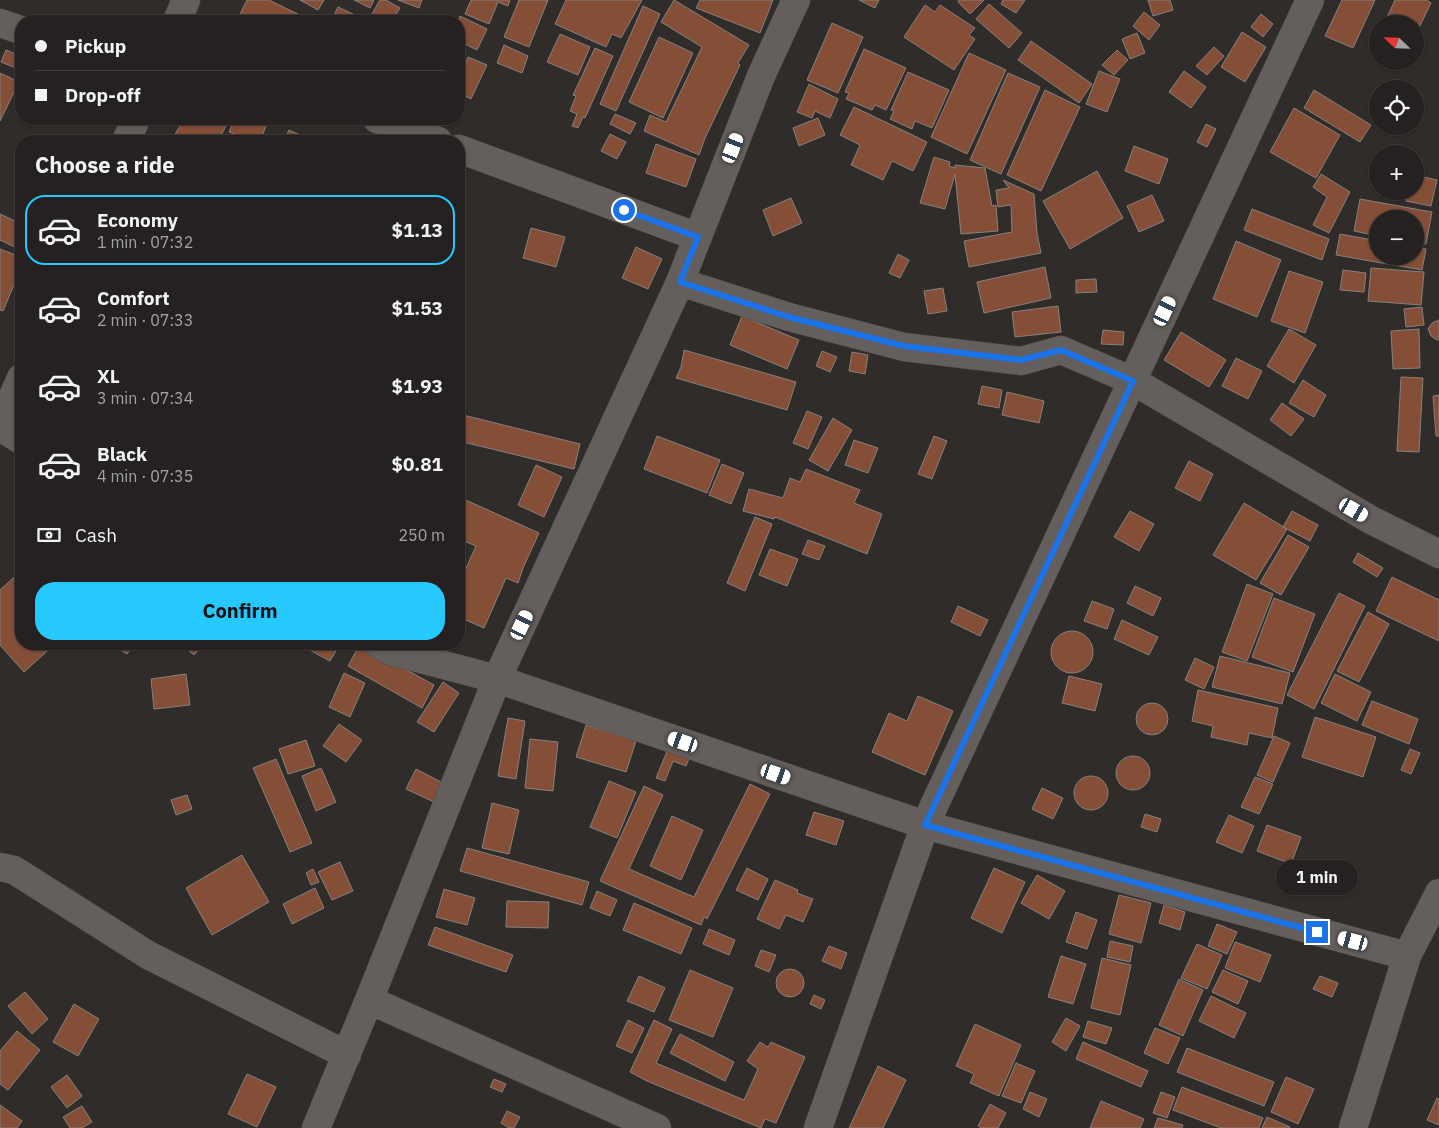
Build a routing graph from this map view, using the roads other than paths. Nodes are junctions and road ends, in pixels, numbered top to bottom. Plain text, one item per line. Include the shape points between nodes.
1 (186, 0) edge
2 (796, 0) edge
3 (1310, 0) edge
4 (180, 15) edge
5 (0, 23) edge
6 (15, 28) edge
7 (394, 125) edge
8 (421, 135) edge
9 (465, 151) edge
10 (698, 237) junction
11 (680, 282) junction
12 (1133, 381) junction
13 (15, 392) edge
14 (0, 427) edge
15 (15, 436) edge
16 (1439, 554) edge
17 (388, 650) edge
18 (497, 679) junction
19 (925, 825) junction
20 (0, 867) edge
21 (1439, 893) edge
22 (1407, 956) junction
23 (369, 1000) junction
24 (347, 1055) junction
25 (316, 1128) edge
26 (658, 1128) edge
27 (818, 1128) edge
28 (1353, 1128) edge

1 - 4 street
2 - 10 street via 761,76
3 - 12 street
5 - 6 street
7 - 8 street
9 - 10 street
10 - 11 street
11 - 12 street via 789,317 904,346 1021,360 1061,350
11 - 18 street
12 - 16 street via 1371,520
12 - 19 street
13 - 14 street
14 - 15 street
17 - 18 street
18 - 19 street
18 - 23 street
19 - 22 street
19 - 27 street
20 - 24 street via 14,870 148,955
21 - 22 street
22 - 28 street
23 - 24 street
23 - 26 street
24 - 25 street

